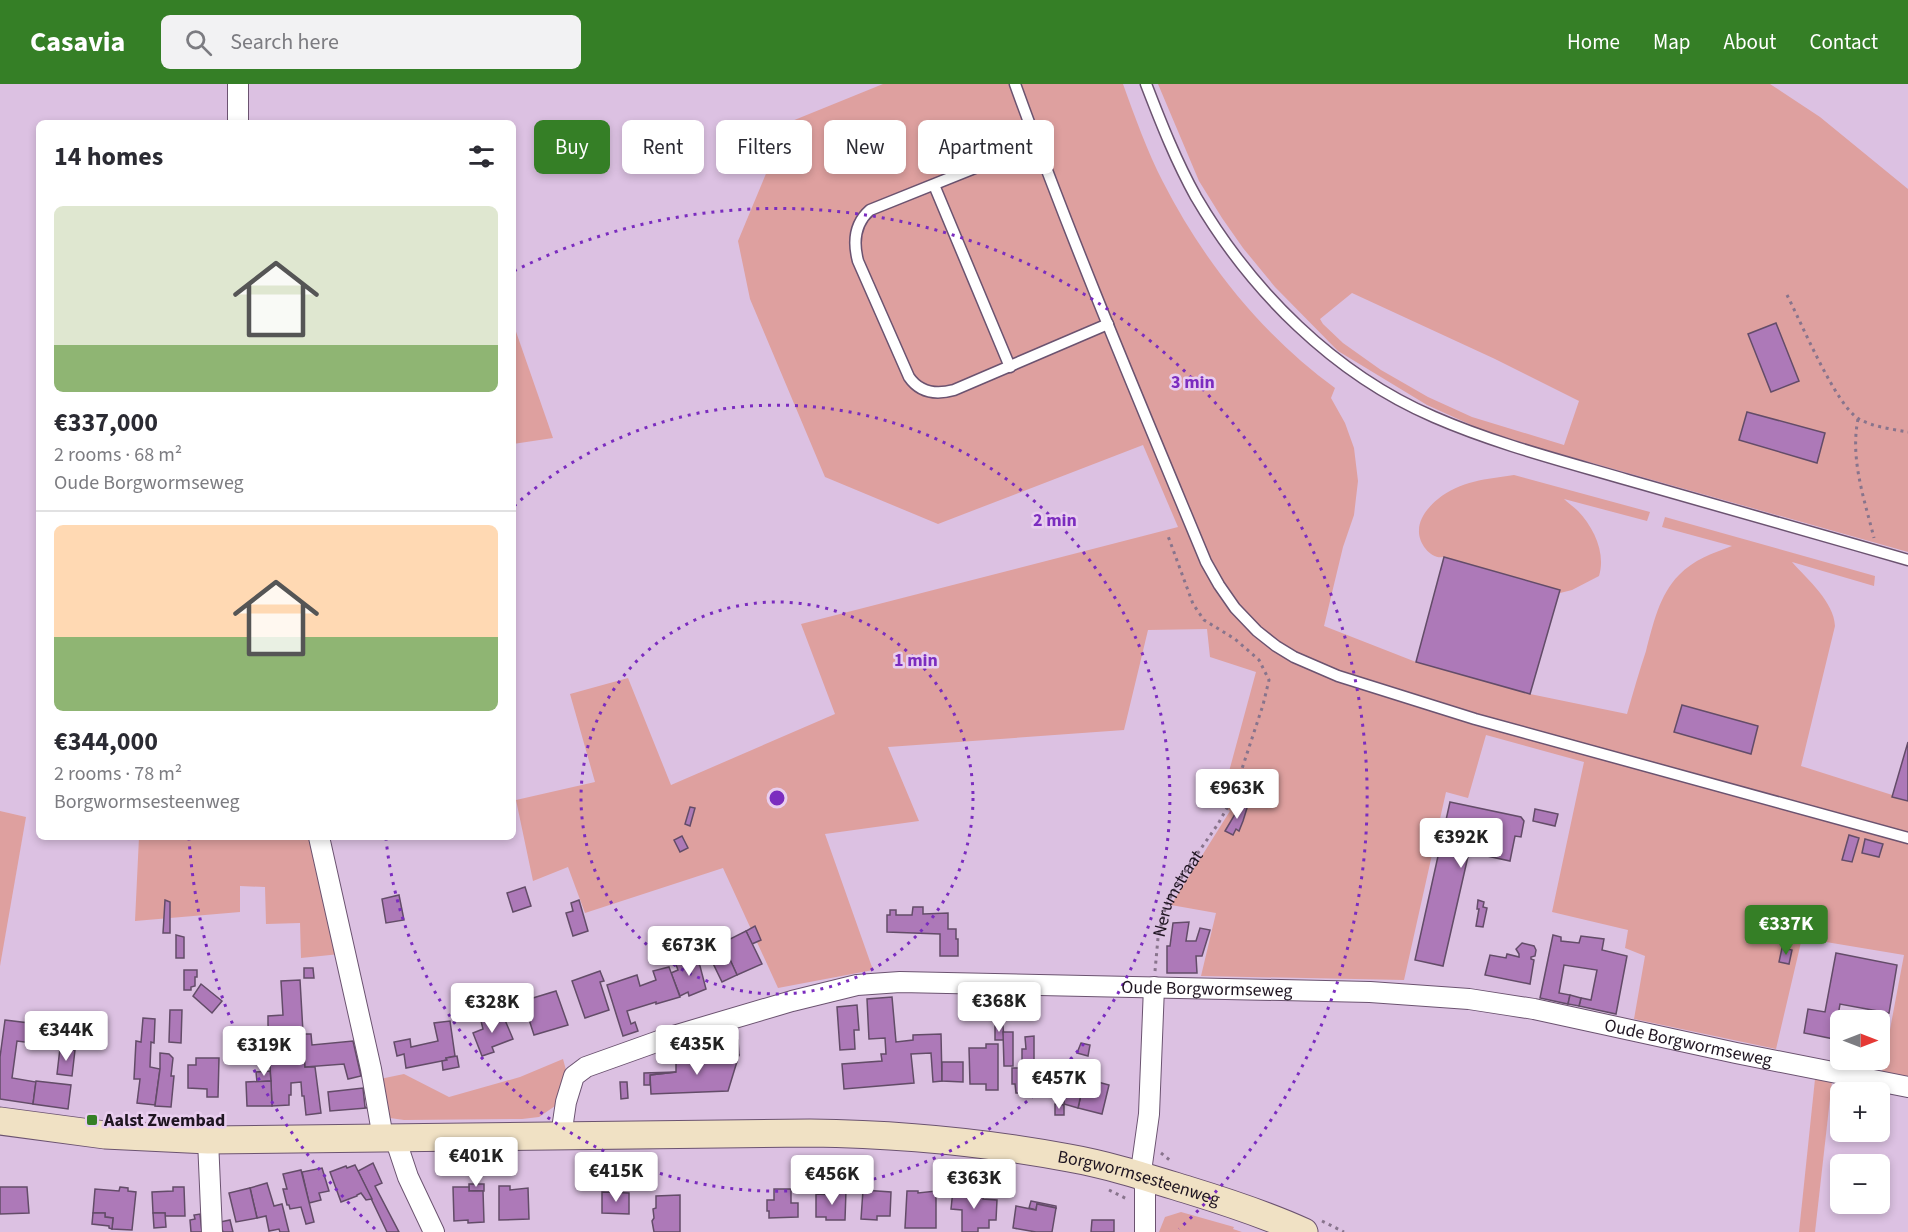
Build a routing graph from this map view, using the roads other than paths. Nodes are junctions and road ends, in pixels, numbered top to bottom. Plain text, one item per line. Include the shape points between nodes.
1 (238, 84) edge
2 (1015, 84) edge
3 (1146, 84) edge
4 (238, 120) edge
5 (1028, 120) edge
6 (961, 174) edge
7 (1049, 174) edge
8 (934, 185) junction
9 (1108, 324) junction
10 (1010, 367) junction
11 (1908, 560) edge
12 (1908, 838) edge
13 (320, 840) edge
14 (1154, 987) junction
15 (1908, 1087) edge
16 (0, 1121) edge
17 (561, 1136) junction
18 (389, 1138) junction
19 (208, 1140) junction
20 (1143, 1176) junction
21 (212, 1232) edge
22 (434, 1232) edge
23 (1145, 1232) edge
24 (1304, 1232) edge

1 - 4 street
2 - 5 lane
3 - 11 lane via 1173,153 1212,222 1271,298 1351,370 1432,416 1485,437
6 - 8 lane
7 - 9 lane
8 - 10 lane
8 - 10 lane via 865,214 856,233 858,261 909,377 918,386 930,393 944,393
9 - 10 lane
9 - 12 lane via 1206,562 1235,608 1276,646 1338,676 1424,703
13 - 18 street
14 - 15 street, Oude Borgwormseweg via 1370,992 1469,999
14 - 17 street, Oude Borgwormseweg via 900,982 857,986 792,1001 586,1067 574,1076
14 - 20 street
16 - 19 main road, Borgwormsesteenweg via 105,1135
17 - 18 main road, Borgwormsesteenweg
17 - 20 main road, Borgwormsesteenweg via 810,1133 928,1137 1071,1158
18 - 19 main road, Borgwormsesteenweg
18 - 22 street
19 - 21 street
20 - 23 street
20 - 24 main road, Borgwormsesteenweg

